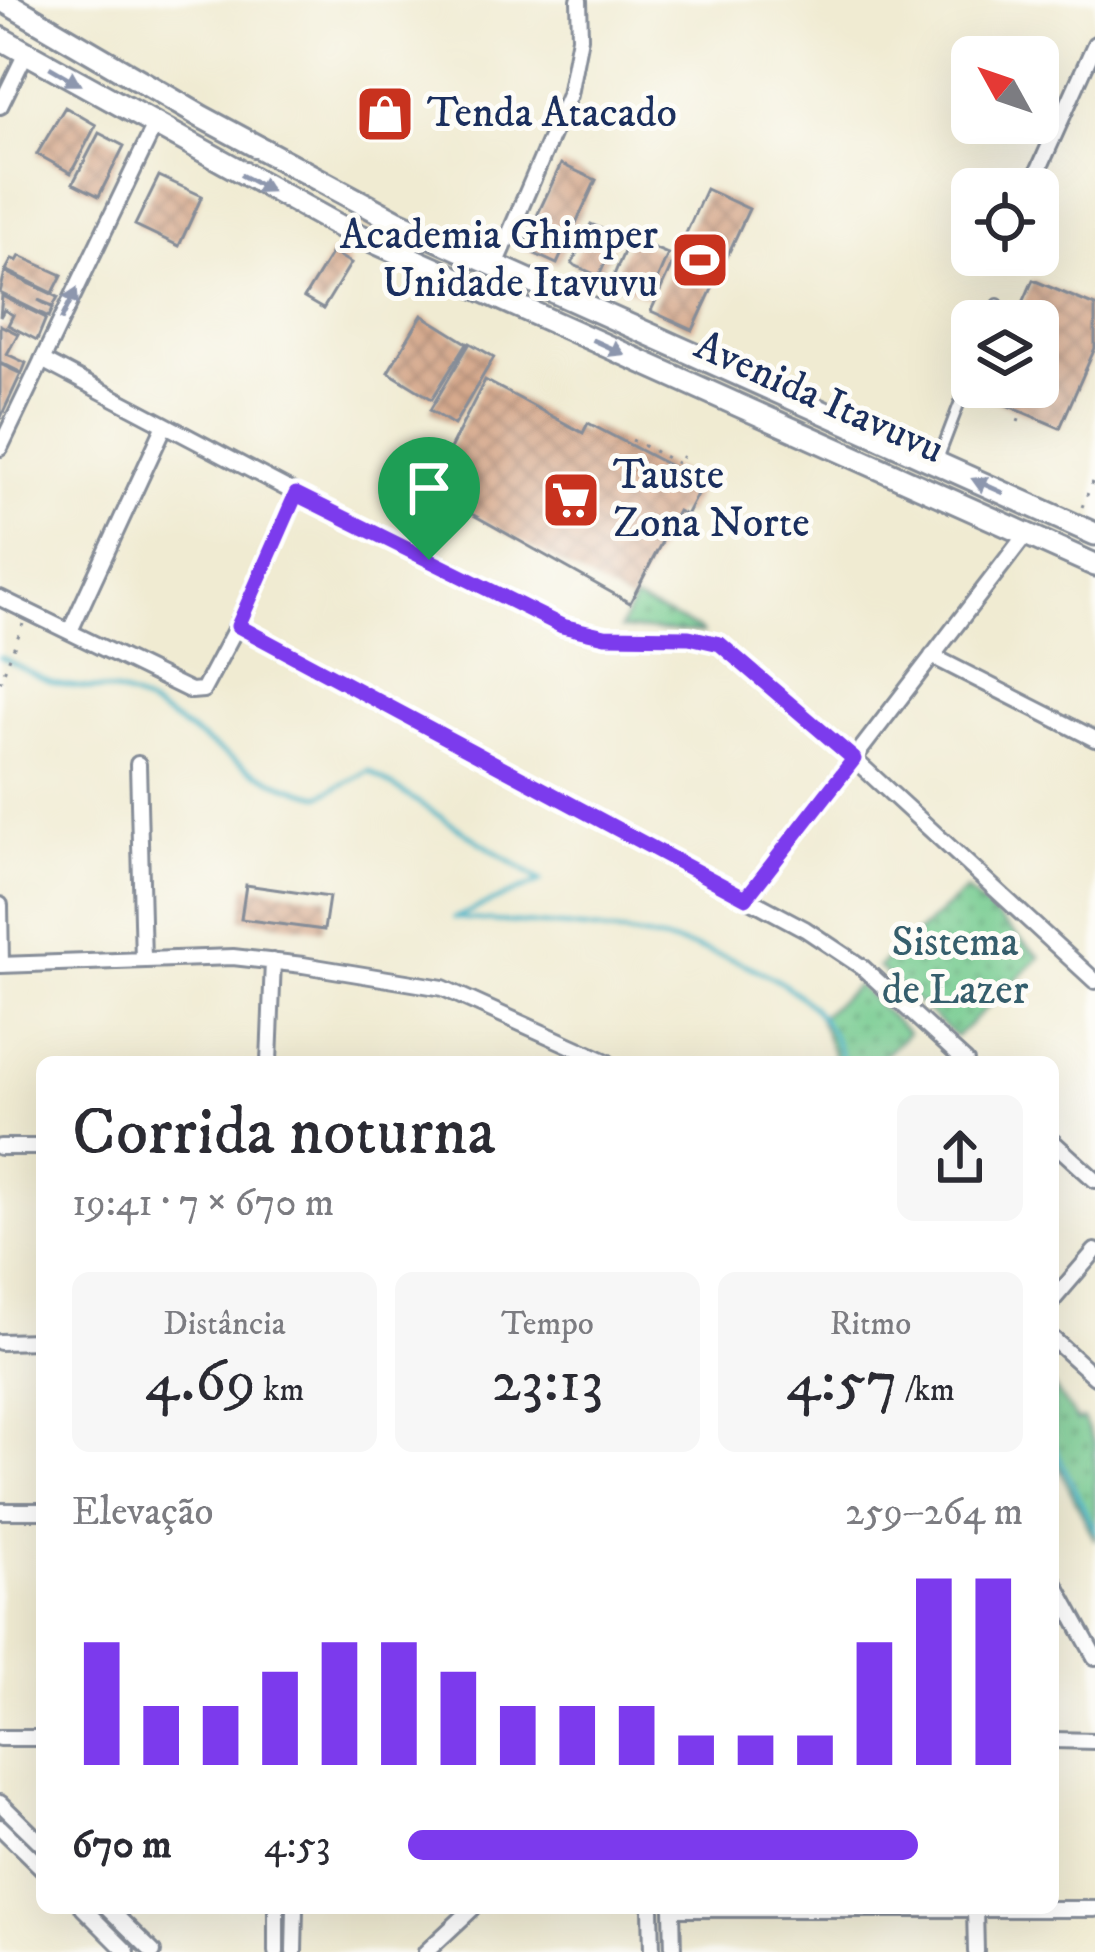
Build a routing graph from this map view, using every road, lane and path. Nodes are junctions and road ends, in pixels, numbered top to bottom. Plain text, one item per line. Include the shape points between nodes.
1 (2, 0) edge
2 (579, 0) edge
3 (0, 38) edge
4 (1095, 44) edge
5 (26, 53) junction
6 (152, 89) junction
7 (0, 106) edge
8 (154, 127) junction
9 (1039, 168) edge
10 (496, 266) junction
11 (507, 301) junction
12 (42, 360) junction
13 (958, 408) edge
14 (1022, 412) dead end
15 (1018, 422) dead end
16 (164, 425) junction
17 (632, 440) dead end
18 (0, 448) edge
19 (684, 453) dead end
20 (937, 464) junction
21 (1095, 476) edge
22 (296, 494) junction
23 (1084, 530) edge
24 (1026, 534) junction
25 (1095, 565) edge
26 (0, 598) edge
27 (28, 611) junction
28 (238, 626) junction
29 (70, 632) junction
30 (932, 656) junction
31 (0, 682) edge
32 (1095, 739) edge
33 (854, 759) junction
34 (138, 764) dead end
35 (746, 898) junction
36 (0, 905) edge
37 (143, 960) junction
38 (272, 961) junction
39 (1, 965) edge
40 (1095, 981) edge
41 (269, 1056) edge
42 (594, 1056) edge
43 (959, 1056) edge
44 (0, 1147) edge
45 (36, 1147) edge
46 (1059, 1147) edge
47 (1095, 1180) edge
48 (1095, 1251) edge
49 (1059, 1293) edge
50 (36, 1341) edge
51 (0, 1342) edge
52 (1059, 1344) edge
53 (1095, 1377) edge
54 (0, 1511) edge
55 (36, 1511) edge
56 (1059, 1591) edge
57 (1095, 1657) edge
58 (0, 1738) edge
59 (36, 1738) edge
60 (1059, 1740) edge
61 (1095, 1741) edge
62 (0, 1803) edge
63 (0, 1827) edge
64 (36, 1838) edge
65 (36, 1862) edge
66 (1059, 1909) edge
67 (1095, 1909) edge
68 (88, 1914) edge
69 (114, 1914) edge
70 (276, 1914) edge
71 (295, 1914) edge
72 (466, 1914) edge
73 (651, 1914) edge
74 (672, 1914) edge
75 (975, 1914) edge
76 (127, 1952) edge
77 (153, 1952) edge
78 (276, 1952) edge
79 (294, 1952) edge
80 (426, 1952) edge
81 (652, 1952) edge
82 (673, 1952) edge
83 (976, 1952) edge

1 - 6 main road, Avenida Itavuvu
2 - 10 street via 569,95
3 - 5 main road, Avenida Itavuvu
4 - 9 street
5 - 7 street
5 -> 8 main road, Avenida Itavuvu
6 - 8 main road
6 - 10 main road, Avenida Itavuvu
8 -> 11 main road, Avenida Itavuvu via 341,227
12 -> 8 street
10 - 11 main road
10 - 20 main road, Avenida Itavuvu
11 -> 24 main road, Avenida Itavuvu
12 - 16 street
12 - 18 street
13 - 20 lane
14 - 15 path
16 - 22 street
16 - 29 street
17 - 19 path via 677,466
23 -> 20 main road, Avenida Itavuvu
21 - 23 path
22 - 28 street
22 - 33 street via 562,626 720,644
24 - 25 main road, Avenida Itavuvu
24 - 30 street
26 - 27 street
27 - 29 street
27 - 31 path
28 - 29 street via 211,680 191,691
28 - 35 street
30 - 32 street
30 - 33 street
33 - 35 street
33 - 40 street
34 - 37 street
35 - 43 street via 862,967
36 - 39 street
37 - 38 street
37 - 39 street
38 - 41 street
38 - 42 street via 443,988
44 - 45 street
46 - 47 street
48 - 49 street
50 - 51 street
52 - 53 street
54 - 55 street
56 - 57 street
58 - 59 street
60 - 61 street
62 - 64 street
63 - 65 street
66 - 67 street
68 - 76 street
69 - 77 street
70 - 78 street
71 - 79 street
72 - 80 street
73 - 81 street
74 - 82 street
75 - 83 street

